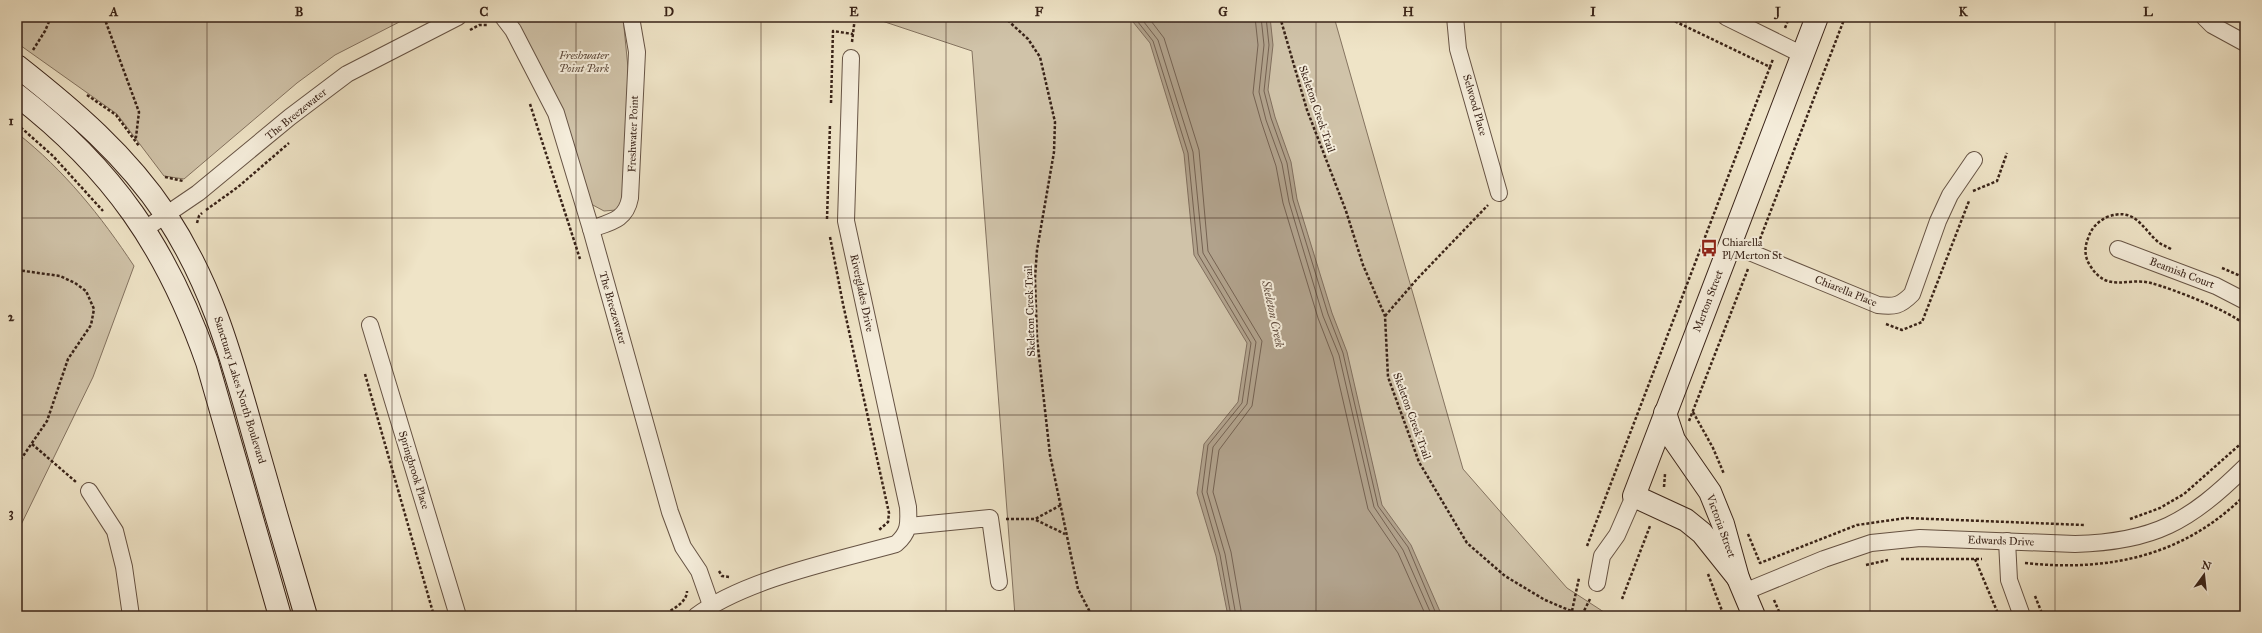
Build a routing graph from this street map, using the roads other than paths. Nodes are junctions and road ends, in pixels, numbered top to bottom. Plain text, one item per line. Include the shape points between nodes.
1 (458, 17) edge
2 (503, 17) edge
3 (631, 17) edge
4 (1455, 17) edge
5 (1726, 17) edge
6 (1817, 17) edge
7 (2204, 17) edge
8 (2245, 43) edge
9 (1803, 55) junction
10 (850, 58) road end
11 (17, 66) edge
12 (17, 95) edge
13 (1974, 160) dead end
14 (1499, 193) road end
15 (165, 214) junction
16 (145, 229) junction
17 (591, 229) junction
18 (1730, 244) junction
19 (2118, 249) dead end
20 (2245, 301) edge
21 (370, 325) dead end
22 (1665, 413) junction
23 (2245, 467) edge
24 (89, 491) road end
25 (1634, 496) junction
26 (909, 526) junction
27 (2007, 541) junction
28 (999, 582) dead end
29 (1597, 583) dead end
30 (1741, 585) junction
31 (711, 605) junction
32 (131, 616) edge
33 (280, 616) edge
34 (306, 616) edge
35 (458, 616) edge
36 (696, 616) edge
37 (1754, 616) edge
38 (2022, 616) edge

1 - 15 street, The Breezewater via 347,74 290,117 216,179
2 - 17 street, The Breezewater via 513,30 556,113
3 - 17 street, Freshwater Point via 637,52 628,210 611,222
4 - 14 street, Selwood Place via 1458,49
5 - 9 street
6 - 9 street, Merton Street
7 - 8 street via 2212,26
9 - 18 street, Merton Street
10 - 26 street, Riverglades Drive via 846,221 908,507
11 - 15 street, Sanctuary Lakes North Boulevard via 86,122 115,151
12 - 16 street, Sanctuary Lakes North Boulevard via 49,120 87,156
13 - 18 street, Chiarella Place via 1950,195 1912,294 1898,305 1878,305
15 - 16 street, The Breezewater
15 - 34 street, Sanctuary Lakes North Boulevard via 201,276 219,318
16 - 33 street, Sanctuary Lakes North Boulevard via 171,274 196,330
17 - 31 street, The Breezewater via 670,512 683,547 699,571
18 - 22 street, Merton Street
19 - 20 street, Beamish Court via 2216,286
21 - 35 street, Springbrook Place
22 - 25 street, Merton Street
22 - 30 street, Victoria Street via 1676,443 1710,492 1723,524
23 - 27 street, Edwards Drive via 2210,500 2193,512 2175,523 2136,538 2075,544
24 - 32 street via 115,532 124,567
25 - 29 street, Merton Street via 1617,535 1602,556
25 - 30 street, Victoria Street via 1686,520 1702,533
26 - 28 street via 990,518
26 - 31 street via 905,536 896,544 761,584
27 - 30 street, Edwards Drive via 1920,538 1871,542
27 - 38 street via 2009,580
30 - 37 street, Victoria Street
31 - 36 street

